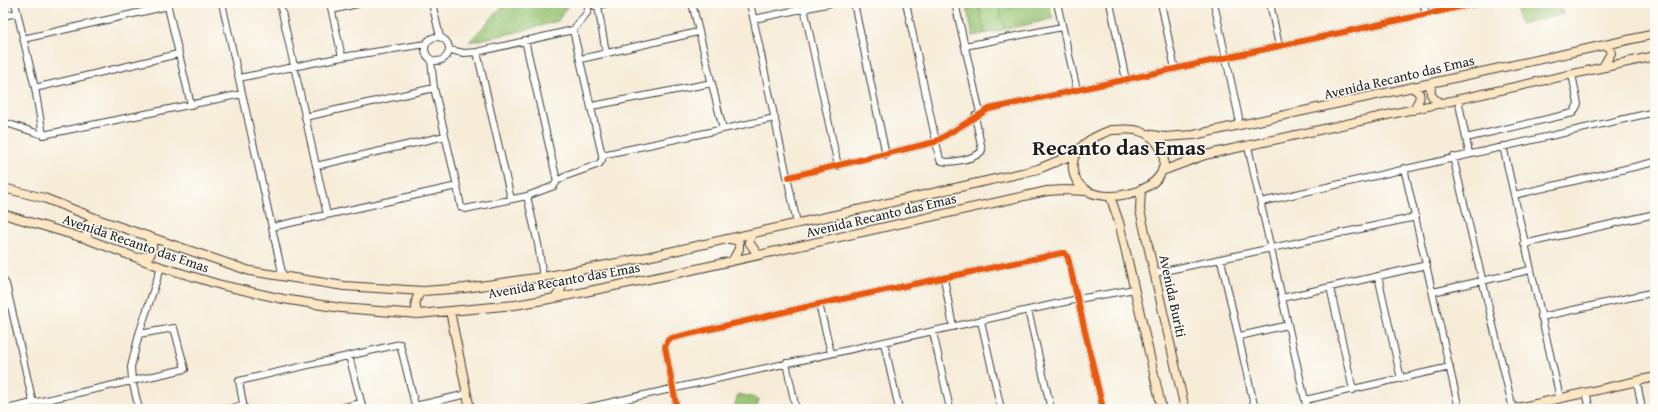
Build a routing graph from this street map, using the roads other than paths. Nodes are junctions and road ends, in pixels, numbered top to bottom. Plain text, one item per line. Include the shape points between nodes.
1 (15, 3) edge
2 (222, 3) edge
3 (280, 3) edge
4 (361, 3) edge
5 (432, 3) edge
6 (608, 3) edge
7 (692, 3) edge
8 (750, 3) edge
9 (831, 3) edge
10 (854, 3) edge
11 (906, 3) edge
12 (955, 3) edge
13 (1057, 3) edge
14 (1110, 3) edge
15 (1161, 3) edge
16 (1214, 3) edge
17 (1270, 3) edge
18 (1423, 3) edge
19 (1474, 3) edge
20 (167, 5) edge
21 (589, 5) edge
22 (331, 6) edge
23 (598, 6) junction
24 (804, 6) edge
25 (17, 13) junction
26 (1426, 13) junction
27 (3, 16) edge
28 (754, 19) junction
29 (1062, 27) junction
30 (574, 30) junction
31 (698, 32) junction
32 (1655, 34) edge
33 (440, 37) junction
34 (23, 38) junction
35 (525, 40) junction
36 (426, 44) junction
37 (1605, 45) junction
38 (965, 46) junction
39 (1279, 46) junction
40 (450, 50) junction
41 (477, 52) junction
42 (606, 53) junction
43 (178, 54) junction
44 (1655, 56) edge
45 (342, 57) junction
46 (1225, 58) junction
47 (581, 59) junction
48 (432, 60) junction
49 (294, 67) junction
50 (1603, 68) junction
51 (1175, 69) junction
52 (1572, 74) junction
53 (239, 78) junction
54 (1126, 80) junction
55 (712, 83) junction
56 (1433, 83) junction
57 (35, 88) junction
58 (434, 88) junction
59 (1412, 88) junction
60 (1077, 90) junction
61 (242, 94) junction
62 (1458, 99) junction
63 (191, 104) junction
64 (1442, 104) junction
65 (592, 106) junction
66 (1413, 110) junction
67 (1655, 112) edge
68 (978, 114) junction
69 (305, 117) junction
70 (775, 118) junction
71 (3, 122) edge
72 (1240, 122) junction
73 (723, 129) junction
74 (1147, 134) junction
75 (43, 135) junction
76 (445, 136) junction
77 (1466, 138) junction
78 (935, 142) junction
79 (1503, 146) junction
80 (1248, 147) junction
81 (1469, 153) junction
82 (1075, 154) junction
83 (602, 155) junction
84 (886, 155) junction
85 (1453, 157) junction
86 (1655, 162) edge
87 (316, 166) junction
88 (838, 166) junction
89 (1404, 168) junction
90 (1162, 171) junction
91 (788, 178) junction
92 (557, 181) junction
93 (457, 186) junction
94 (3, 188) edge
95 (1141, 189) junction
96 (1087, 191) junction
97 (1514, 195) junction
98 (527, 196) junction
99 (1110, 196) junction
100 (511, 199) junction
101 (1261, 202) junction
102 (3, 214) edge
103 (1655, 214) edge
104 (327, 215) junction
105 (1416, 217) junction
106 (100, 220) junction
107 (797, 223) junction
108 (272, 227) junction
109 (752, 234) junction
110 (148, 237) junction
111 (87, 239) junction
112 (728, 239) junction
113 (1524, 244) junction
114 (1271, 249) junction
115 (758, 255) junction
116 (138, 258) junction
117 (733, 260) junction
118 (1221, 260) junction
119 (1426, 265) junction
120 (161, 267) junction
121 (1530, 270) junction
122 (1155, 273) junction
123 (558, 275) junction
124 (1378, 276) junction
125 (283, 277) junction
126 (543, 277) junction
127 (944, 278) junction
128 (3, 280) edge
129 (1483, 280) junction
130 (1330, 287) junction
131 (1136, 289) junction
132 (423, 291) junction
133 (1433, 292) junction
134 (1655, 292) edge
135 (555, 298) junction
136 (1282, 298) junction
137 (1078, 299) junction
138 (819, 304) junction
139 (450, 310) junction
140 (1028, 310) junction
141 (418, 314) junction
142 (1541, 317) junction
143 (980, 321) junction
144 (1288, 325) junction
145 (953, 327) junction
146 (933, 332) junction
147 (139, 334) junction
148 (1240, 336) junction
149 (884, 343) junction
150 (831, 354) junction
151 (350, 356) junction
152 (786, 363) junction
153 (1450, 367) junction
154 (1655, 377) edge
155 (1401, 379) junction
156 (132, 380) junction
157 (1637, 382) junction
158 (673, 388) junction
159 (1353, 390) junction
160 (1586, 392) junction
161 (467, 394) junction
162 (1560, 398) junction
163 (1305, 400) junction
164 (33, 403) junction
165 (362, 406) edge
166 (1539, 406) edge
167 (244, 407) edge
168 (415, 408) edge
169 (6, 409) edge
170 (139, 409) edge
171 (228, 409) edge
172 (337, 409) edge
173 (470, 409) edge
174 (581, 409) edge
175 (678, 409) edge
176 (796, 409) edge
177 (899, 409) edge
178 (950, 409) edge
179 (1001, 409) edge
180 (1051, 409) edge
181 (1103, 409) edge
182 (1162, 409) edge
183 (1185, 409) edge
184 (1255, 409) edge
185 (1307, 409) edge
186 (1459, 409) edge
187 (1513, 409) edge
188 (1590, 409) edge
189 (1642, 409) edge

1 - 25 street
2 - 53 street
3 - 49 street
4 - 22 street
5 - 33 street
6 - 23 street
7 - 31 street
8 - 28 street
9 - 24 street
10 - 84 street
11 - 78 street
12 - 38 street
13 - 29 street
14 - 54 street
15 - 51 street
16 - 46 street
17 - 39 street
18 - 26 street
19 - 26 street
20 - 34 street
20 - 43 street
21 - 23 street
21 - 30 street
22 - 45 street
23 - 42 street
24 - 28 street
24 - 88 street
25 - 27 street
25 - 34 street
26 - 39 street
28 - 70 street
29 - 38 street
29 - 60 street
30 - 35 street
30 - 47 street
31 - 42 street
31 - 55 street
32 - 37 main road, Avenida Recanto das Emas
33 - 36 street via 429,40
33 - 40 street via 448,44
34 - 57 street
35 - 41 street
35 - 92 street
36 - 45 street
36 - 48 street via 427,56
37 - 50 main road via 1611,54
37 - 56 main road, Avenida Recanto das Emas
38 - 68 street
39 - 46 street
40 - 41 street
40 - 48 street via 444,60
41 - 100 street
42 - 47 street
43 - 57 street
43 - 63 street
44 - 50 main road
45 - 49 street
46 - 51 street
46 - 72 street
47 - 65 street
48 - 58 street
49 - 53 street
49 - 69 street
50 - 52 main road
51 - 54 street
52 - 62 main road
52 - 77 street via 1578,104 1573,113
53 - 61 street
54 - 60 street
55 - 65 street
55 - 73 street
56 - 59 main road, Avenida Recanto das Emas
56 - 64 main road via 1430,88 1431,96
57 - 75 street
58 - 69 street
58 - 76 street
59 - 66 main road via 1420,95 1420,100
59 - 72 main road, Avenida Recanto das Emas
60 - 68 street via 989,109
61 - 63 street
61 - 108 street
62 - 64 main road
62 - 77 street
63 - 75 street
64 - 66 main road
65 - 83 street
66 - 80 main road
67 - 79 street
68 - 78 street
68 - 78 street via 982,150 976,157 942,162
69 - 87 street
70 - 73 street
70 - 91 street
71 - 75 street
72 - 74 main road, Avenida Recanto das Emas via 1188,136 1164,137
73 - 83 street
74 - 82 main road via 1138,130 1111,130 1094,136
74 - 90 main road via 1162,152
76 - 87 street
76 - 93 street
77 - 81 street
78 - 84 street
79 - 81 street
79 - 97 street
80 - 90 main road via 1205,155
80 - 101 street
81 - 85 street
82 - 96 main road via 1072,167 1074,176
82 - 107 main road, Avenida Recanto das Emas via 1038,169
83 - 92 street via 599,164
84 - 88 street
85 - 89 street
85 - 129 street
86 - 97 street
87 - 104 street
88 - 91 street
89 - 101 street
89 - 105 street
90 - 95 main road via 1154,182
91 - 107 street
92 - 98 street via 554,186
93 - 100 street via 462,207 465,209
93 - 104 street
94 - 106 main road, Avenida Recanto das Emas via 44,198
95 - 99 main road
95 - 122 main road, Avenida Buriti via 1140,210
96 - 99 main road
96 - 115 main road, Avenida Recanto das Emas via 1046,192
97 - 113 street
98 - 100 street
98 - 126 street
99 - 131 main road
101 - 114 street
102 - 111 main road, Avenida Recanto das Emas
103 - 113 street
104 - 108 street
105 - 114 street
105 - 119 street
106 - 110 main road, Avenida Recanto das Emas
106 - 111 main road via 87,225
107 - 109 main road, Avenida Recanto das Emas
108 - 125 street
109 - 112 main road, Avenida Recanto das Emas
109 - 115 main road via 749,242
110 - 116 main road via 153,244 152,252
110 - 125 main road, Avenida Recanto das Emas via 250,271
111 - 116 main road, Avenida Recanto das Emas
112 - 117 main road via 736,240 739,244
112 - 123 main road, Avenida Recanto das Emas
113 - 121 street
114 - 118 street
114 - 136 street
115 - 117 main road, Avenida Recanto das Emas
116 - 120 main road, Avenida Recanto das Emas
117 - 135 main road, Avenida Recanto das Emas
118 - 122 street
118 - 148 street
119 - 124 street
119 - 133 street
120 - 141 main road, Avenida Recanto das Emas via 221,285 283,299 341,308
120 - 147 street
121 - 129 street
121 - 142 street
122 - 183 main road, Avenida Buriti
123 - 126 main road, Avenida Recanto das Emas
123 - 135 main road via 563,285
124 - 130 street
124 - 155 street
125 - 132 main road, Avenida Recanto das Emas via 344,286
126 - 132 main road, Avenida Recanto das Emas
127 - 137 street via 1065,253
127 - 138 street
127 - 145 street
128 - 164 street
129 - 133 street
129 - 187 street
130 - 136 street
130 - 159 street
131 - 137 street
131 - 182 main road
132 - 141 main road via 416,301
133 - 153 street
134 - 142 street
135 - 139 main road, Avenida Recanto das Emas via 515,305
136 - 144 street
137 - 140 street
137 - 181 street
138 - 150 street
138 - 158 street via 692,332 668,340 665,347
139 - 141 main road, Avenida Recanto das Emas
139 - 161 main road
140 - 143 street
140 - 180 street
142 - 162 street
143 - 145 street
143 - 179 street
144 - 148 street
144 - 163 street
145 - 146 street
146 - 149 street
146 - 178 street
147 - 156 street via 131,367
147 - 156 street via 174,328 185,369
148 - 184 street
149 - 150 street
149 - 177 street
150 - 152 street
151 - 165 street
151 - 167 street via 239,381
151 - 168 street via 400,344
152 - 158 street
152 - 176 street
153 - 155 street
153 - 186 street
154 - 157 main road
155 - 159 street
156 - 164 street
156 - 170 street
157 - 160 main road
157 - 189 street
158 - 174 street
158 - 175 street
159 - 163 street
160 - 162 main road
160 - 188 street
161 - 168 street
161 - 173 main road
162 - 166 main road
163 - 185 street
164 - 169 street
165 - 172 street
166 - 187 main road
167 - 171 street

